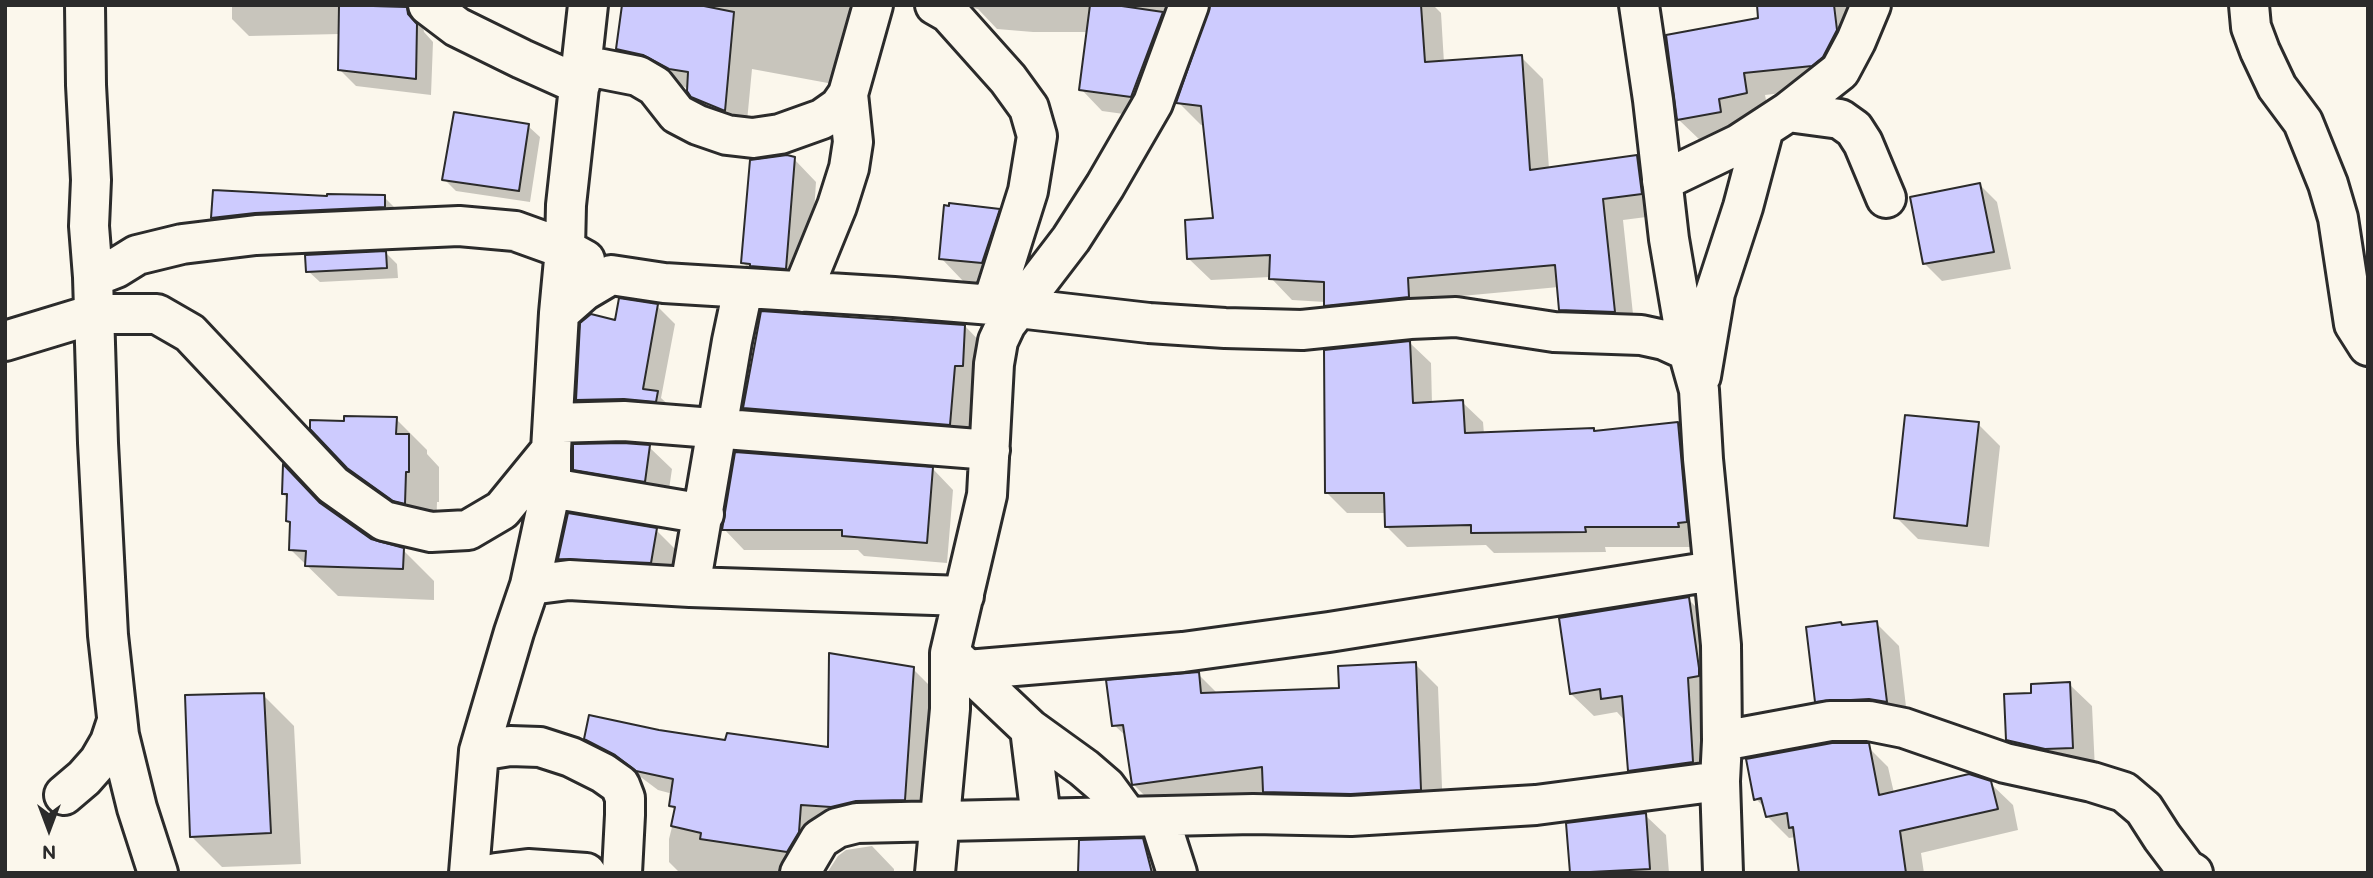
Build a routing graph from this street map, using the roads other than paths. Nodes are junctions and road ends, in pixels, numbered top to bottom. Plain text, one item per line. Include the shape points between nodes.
1 (85, 5) edge
2 (428, 5) edge
3 (588, 5) edge
4 (873, 5) edge
5 (935, 5) edge
6 (1189, 5) edge
7 (1639, 5) edge
8 (1871, 5) edge
9 (2249, 5) edge
10 (1856, 41) junction
11 (581, 75) junction
12 (848, 94) junction
13 (1776, 120) junction
14 (1854, 129) junction
15 (1662, 181) junction
16 (1886, 198) dead end
17 (565, 249) junction
18 (611, 275) junction
19 (743, 289) junction
20 (802, 292) junction
21 (94, 295) junction
22 (1005, 307) junction
23 (559, 313) junction
24 (5, 341) edge
25 (2368, 346) edge
26 (1688, 351) junction
27 (1699, 390) junction
28 (718, 429) junction
29 (552, 437) junction
30 (990, 450) junction
31 (551, 488) junction
32 (704, 514) junction
33 (1713, 571) junction
34 (530, 585) junction
35 (691, 587) junction
36 (964, 596) junction
37 (959, 662) junction
38 (117, 722) junction
39 (1030, 729) junction
40 (1722, 741) junction
41 (479, 751) junction
42 (1720, 781) junction
43 (64, 796) dead end
44 (1144, 817) junction
45 (1041, 818) junction
46 (939, 821) junction
47 (158, 873) edge
48 (469, 873) edge
49 (496, 873) edge
50 (586, 873) edge
51 (622, 873) edge
52 (800, 873) edge
53 (935, 873) edge
54 (1177, 873) edge
55 (1723, 873) edge
56 (2193, 873) edge

1 - 21 street
2 - 11 street via 457,27 522,60
3 - 11 street
4 - 12 street
5 - 22 street via 949,13 1008,79 1029,108 1037,136
6 - 22 street via 1153,103 1105,186 1071,239
7 - 15 street
8 - 10 street
9 - 25 street via 2260,51 2277,88 2303,122 2328,184 2338,218 2354,324
10 - 13 street via 1840,71
10 - 14 street
11 - 12 street via 638,76 655,86 686,120 727,135 753,138 822,119
11 - 17 street
12 - 20 street via 853,142 849,168
13 - 14 street via 1840,119
13 - 15 street via 1739,144
13 - 27 street via 1715,293
14 - 16 street
15 - 26 street
17 - 18 street
17 - 21 street via 515,231 459,226 256,235 137,255 116,268
17 - 23 street
18 - 19 street
18 - 23 street
19 - 20 street
19 - 28 street
20 - 22 street
21 - 24 street
21 - 29 street via 158,314 190,333 333,485 384,521 431,531 468,530 502,510
21 - 38 street via 108,635
22 - 26 street via 1149,323 1303,330 1456,317 1554,332 1641,335
22 - 30 street via 1006,324 994,364
23 - 29 street
26 - 27 street
27 - 33 street
28 - 29 street via 624,421
28 - 30 street
28 - 32 street
29 - 31 street
30 - 36 street via 987,495
31 - 32 street
31 - 34 street
32 - 35 street
33 - 37 street via 1183,652
33 - 40 street via 1721,645
34 - 35 street via 569,580
34 - 41 street
35 - 36 street
36 - 37 street
37 - 39 street
37 - 46 street
38 - 43 street via 99,761
38 - 47 street
39 - 44 street
39 - 45 street
40 - 42 street
40 - 56 street via 1830,721 1869,721 1904,728 2005,763 2124,792 2144,809
41 - 48 street
41 - 51 street via 540,747 571,757 620,785 625,798
42 - 44 street via 1536,804 1425,812
42 - 55 street
44 - 45 street
44 - 54 street
45 - 46 street
46 - 52 street via 857,823 837,828 820,839
46 - 53 street
49 - 50 street via 528,869

